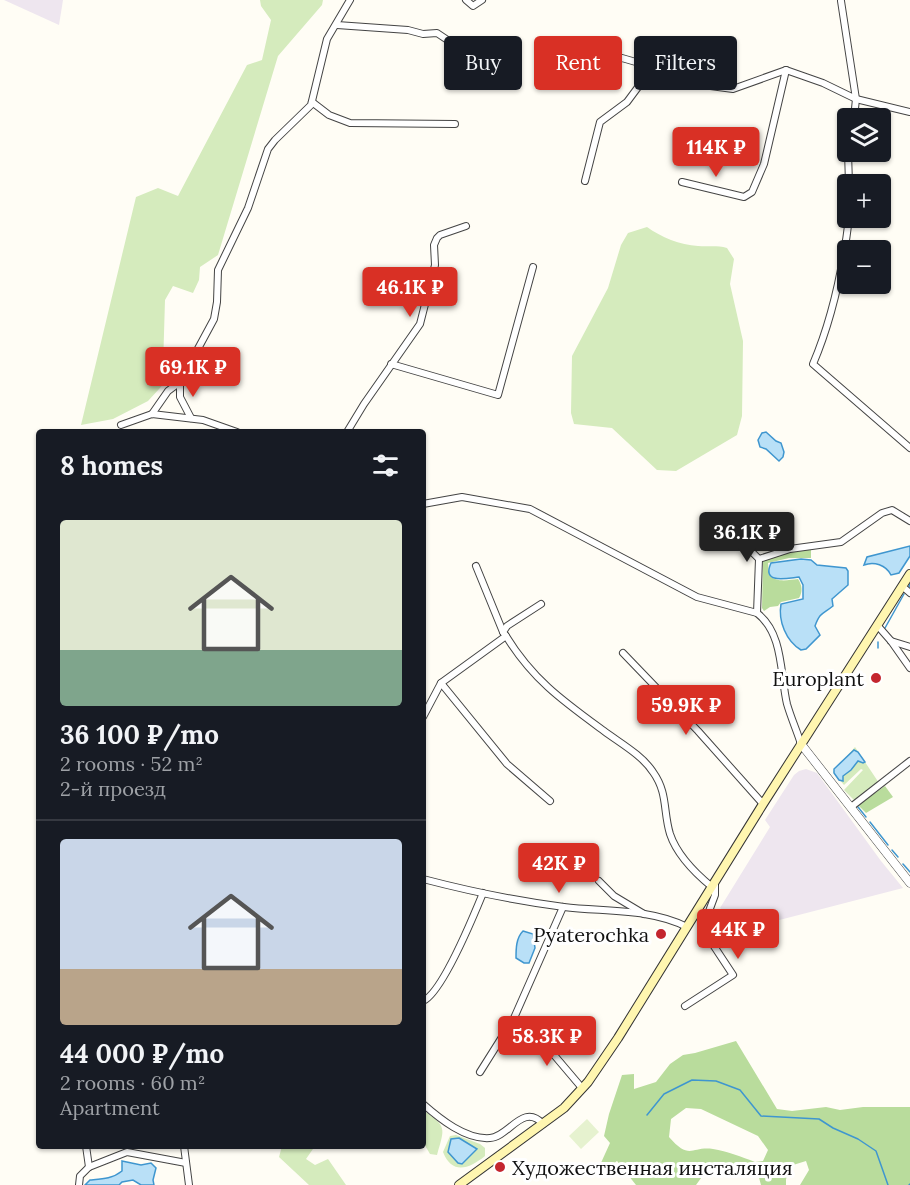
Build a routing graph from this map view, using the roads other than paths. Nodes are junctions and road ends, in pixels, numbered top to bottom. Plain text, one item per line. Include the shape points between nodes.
1 (350, 0) edge
2 (466, 0) edge
3 (482, 0) edge
4 (841, 1) edge
5 (337, 25) junction
6 (444, 37) edge
7 (786, 70) junction
8 (737, 88) edge
9 (636, 90) edge
10 (856, 99) junction
11 (312, 102) junction
12 (855, 108) edge
13 (910, 112) edge
14 (455, 124) dead end
15 (585, 181) dead end
16 (682, 182) dead end
17 (466, 226) dead end
18 (848, 228) edge
19 (533, 267) dead end
20 (391, 364) junction
21 (180, 382) junction
22 (152, 414) junction
23 (191, 418) junction
24 (121, 425) dead end
25 (230, 429) edge
26 (349, 429) edge
27 (910, 448) edge
28 (426, 503) edge
29 (910, 521) edge
30 (750, 525) dead end
31 (759, 559) junction
32 (476, 566) dead end
33 (910, 574) edge
34 (902, 586) junction
35 (910, 593) edge
36 (541, 604) dead end
37 (757, 614) junction
38 (877, 626) junction
39 (505, 634) junction
40 (891, 641) junction
41 (910, 647) edge
42 (622, 653) dead end
43 (910, 668) edge
44 (441, 683) junction
45 (426, 711) edge
46 (801, 744) junction
47 (910, 761) edge
48 (550, 801) dead end
49 (763, 804) junction
50 (851, 807) junction
51 (426, 880) edge
52 (599, 881) dead end
53 (910, 883) edge
54 (714, 885) junction
55 (483, 893) junction
56 (563, 907) junction
57 (646, 915) junction
58 (687, 927) junction
59 (426, 1000) edge
60 (685, 1006) dead end
61 (532, 1029) dead end
62 (480, 1072) dead end
63 (582, 1088) junction
64 (426, 1106) edge
65 (543, 1124) junction
66 (86, 1149) edge
67 (184, 1149) edge
68 (186, 1163) junction
69 (89, 1167) junction
70 (79, 1185) edge
71 (189, 1185) edge
72 (459, 1185) edge

1 - 5 street
2 - 3 street via 472,6
4 - 10 street
5 - 6 street via 437,33
5 - 11 street via 327,39
7 - 8 street
7 - 10 street via 823,82
7 - 16 street via 764,164 752,192 744,197
9 - 15 street via 627,102 600,122
10 - 12 street
10 - 13 street
11 - 14 street via 350,123
11 - 21 street via 268,149 248,208 218,270 214,319
17 - 20 street via 436,238 435,265 420,324
18 - 27 street via 843,265 813,363
19 - 20 street via 498,395
20 - 26 street
21 - 22 street via 168,391
21 - 23 street via 181,401
22 - 23 street
22 - 24 street
23 - 25 street
28 - 37 street via 462,497 530,509 697,597
29 - 31 street via 892,510 841,542 790,549
30 - 31 street via 744,544
31 - 37 street
32 - 39 street
33 - 34 main road
34 - 35 street
34 - 38 main road
36 - 39 street via 507,626
37 - 46 street via 764,619 777,646 787,702
38 - 40 street
38 - 46 main road
39 - 44 street
39 - 54 street via 538,680 649,766 663,791 673,843
40 - 41 street
40 - 43 street
42 - 49 street
44 - 45 street
44 - 48 street via 507,765
46 - 49 main road
46 - 50 street
47 - 50 street
49 - 54 main road
50 - 53 street
51 - 55 street
52 - 57 street via 614,896
54 - 58 main road
54 - 60 street via 716,895 705,931 733,975
55 - 56 street
55 - 59 street via 467,932
56 - 57 street
56 - 62 street via 514,1018
57 - 58 street
58 - 63 main road
61 - 63 street
63 - 65 main road
64 - 65 street via 461,1131 482,1138 496,1137 523,1118 538,1119
65 - 72 main road
66 - 69 street
67 - 68 street
68 - 69 street via 127,1152
68 - 71 street
69 - 70 street via 80,1176

